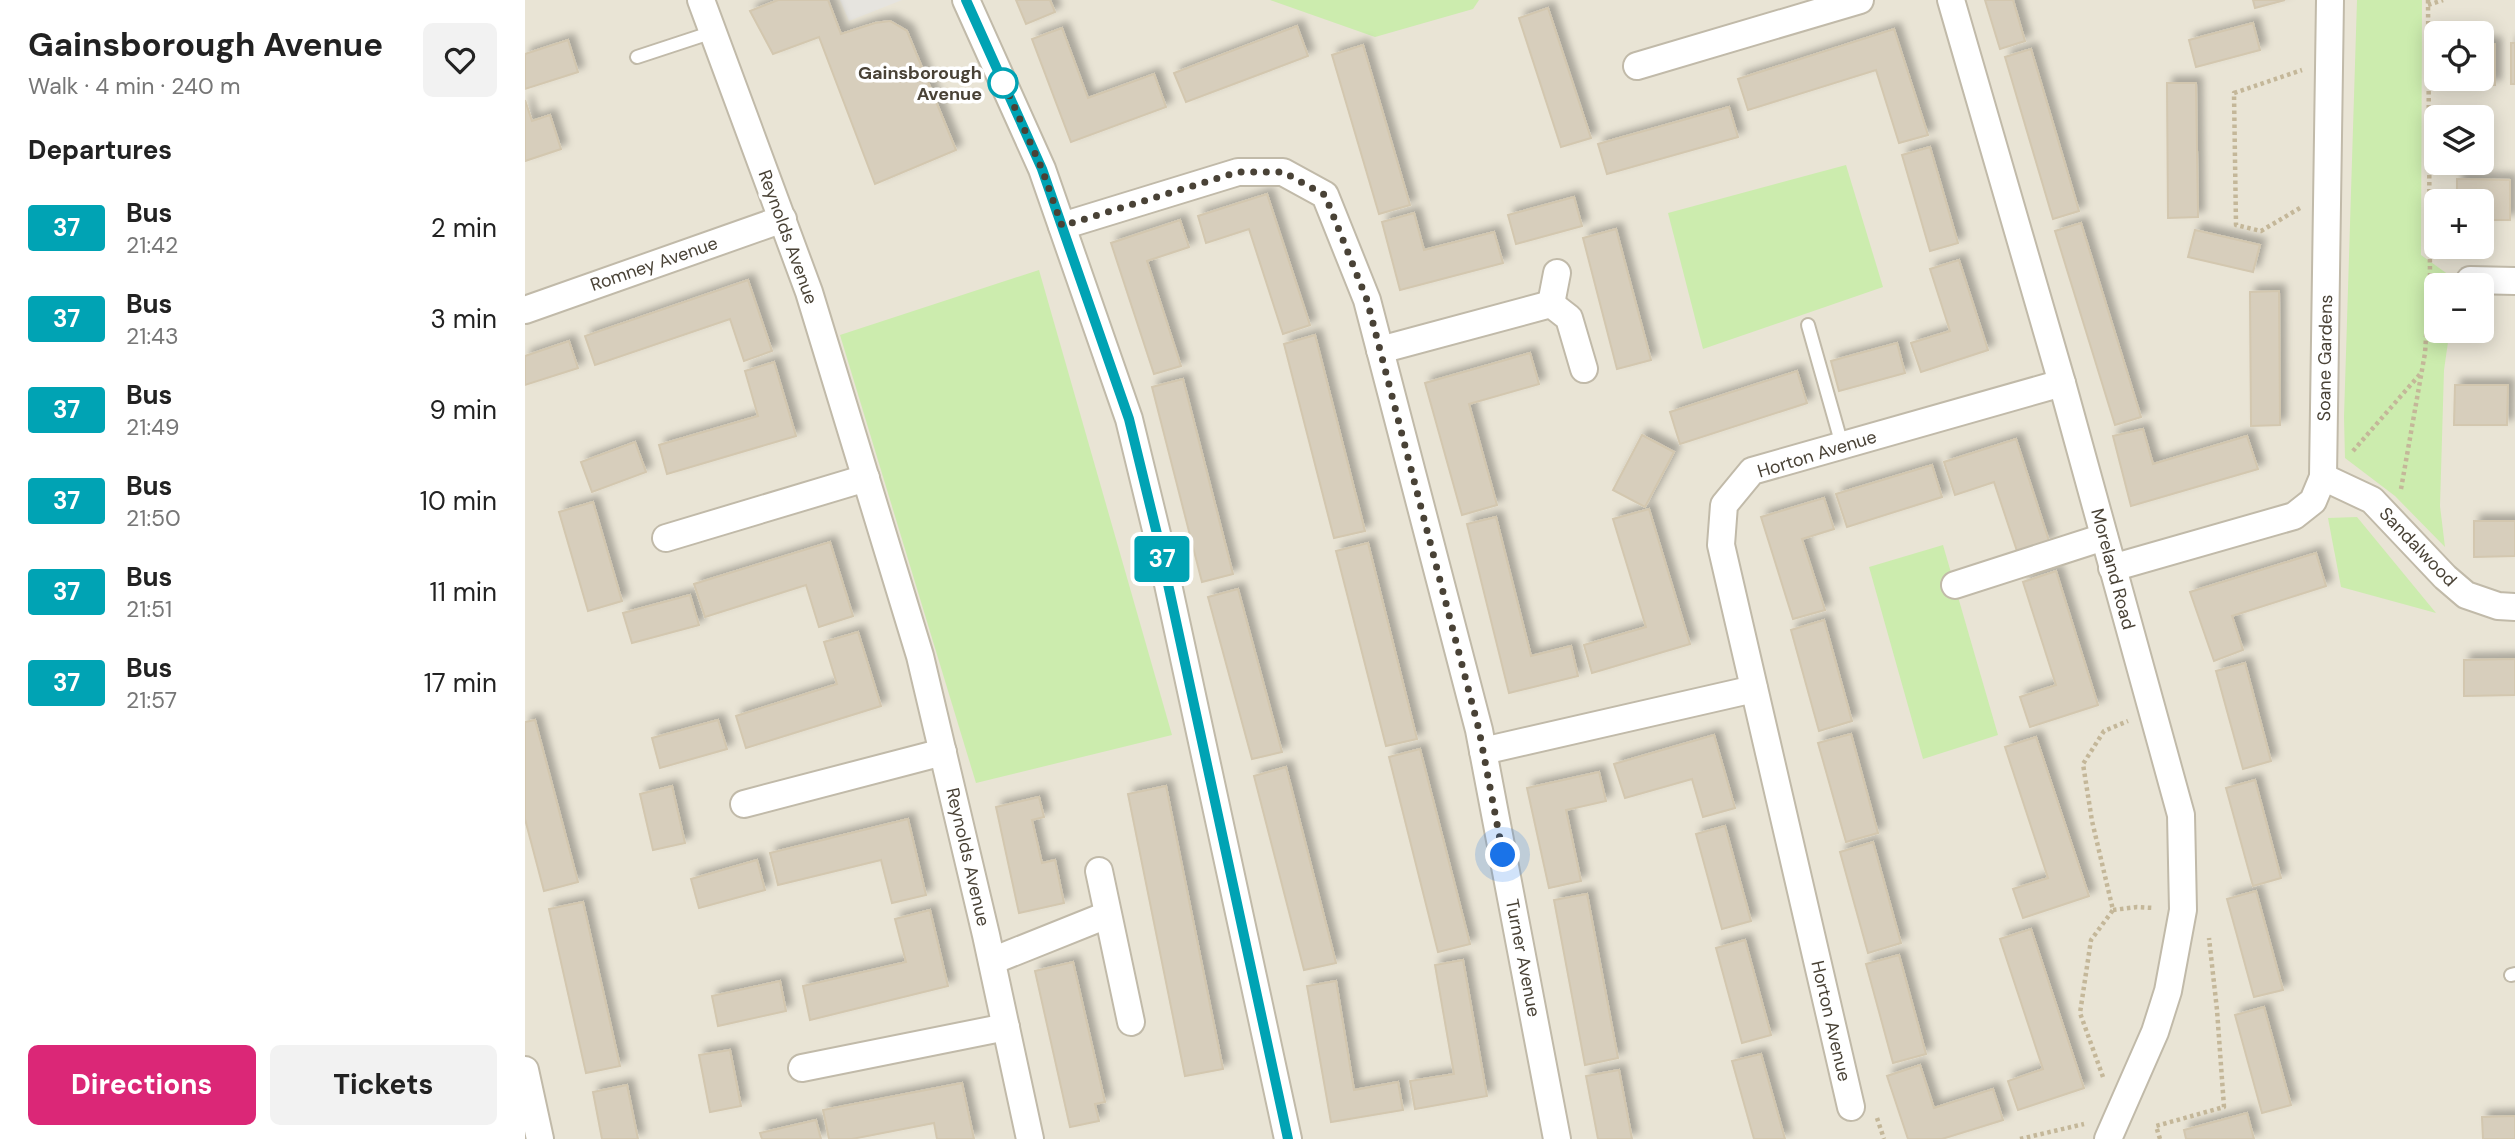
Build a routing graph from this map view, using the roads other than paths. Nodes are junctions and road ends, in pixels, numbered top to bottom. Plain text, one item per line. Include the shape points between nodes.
1 (701, 0) edge
2 (966, 0) edge
3 (1860, 0) edge
4 (1951, 0) edge
5 (2330, 0) edge
6 (713, 32) junction
7 (637, 57) dead end
8 (1637, 66) dead end
9 (783, 219) junction
10 (1062, 226) junction
11 (1557, 273) dead end
12 (2494, 281) edge
13 (2515, 281) edge
14 (1551, 304) junction
15 (525, 310) edge
16 (1808, 325) dead end
17 (1380, 350) junction
18 (1584, 369) dead end
19 (2062, 383) junction
20 (1842, 445) junction
21 (2323, 470) junction
22 (866, 478) junction
23 (2103, 537) junction
24 (666, 538) dead end
25 (2112, 568) junction
26 (1955, 585) dead end
27 (2515, 607) edge
28 (1754, 689) junction
29 (1483, 751) junction
30 (943, 752) junction
31 (744, 804) dead end
32 (1099, 871) dead end
33 (1107, 915) junction
34 (992, 961) junction
35 (1131, 1022) dead end
36 (1006, 1027) junction
37 (802, 1068) dead end
38 (525, 1070) edge
39 (1851, 1107) dead end
40 (2113, 1128) edge
41 (540, 1139) edge
42 (1030, 1139) edge
43 (1288, 1139) edge
44 (1557, 1139) edge

1 - 6 street, Reynolds Avenue
2 - 10 street via 1042,169
3 - 8 street
4 - 19 street, Moreland Road
5 - 21 street, Soane Gardens
6 - 7 lane
6 - 9 street, Reynolds Avenue
9 - 15 street, Romney Avenue
9 - 22 street, Reynolds Avenue
10 - 17 street, Turner Avenue via 1238,172 1283,172 1325,195 1367,300
10 - 43 street via 1129,419
11 - 14 street
12 - 13 street
14 - 17 street
14 - 18 street via 1569,318
16 - 20 lane
17 - 29 street, Turner Avenue
19 - 20 street, Horton Avenue
19 - 23 street, Moreland Road
20 - 28 street, Horton Avenue via 1752,471 1724,505 1721,545
21 - 25 street, Soane Gardens via 2313,501 2294,516
21 - 27 street, Sandalwood via 2372,500 2466,595
22 - 24 street
22 - 30 street, Reynolds Avenue via 920,656
23 - 25 street, Moreland Road
23 - 26 street
25 - 40 street, Moreland Road via 2181,815 2183,910 2155,1032
28 - 29 street
28 - 39 street, Horton Avenue
29 - 44 street, Turner Avenue
30 - 31 street
30 - 34 street, Reynolds Avenue
32 - 33 street
33 - 34 street
33 - 35 street
34 - 36 street, Reynolds Avenue
36 - 37 street
36 - 42 street, Reynolds Avenue
38 - 41 street

